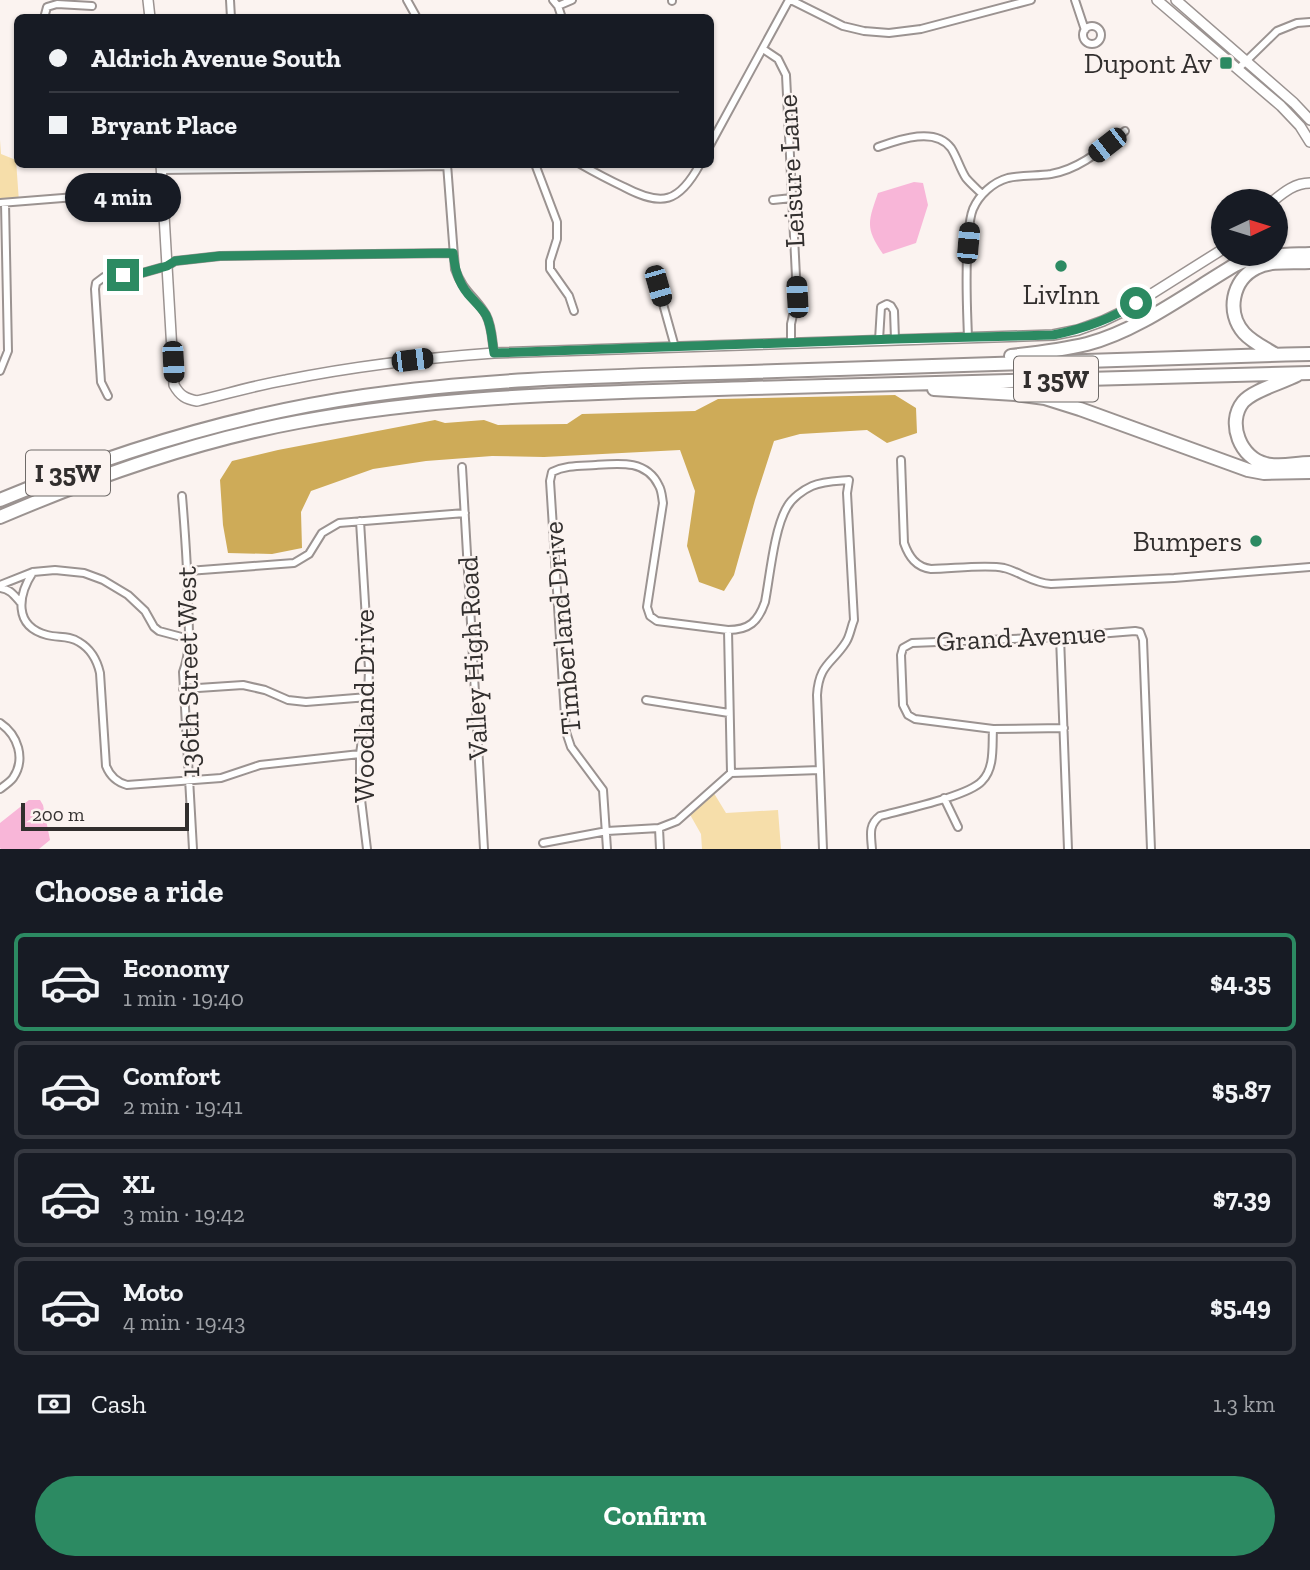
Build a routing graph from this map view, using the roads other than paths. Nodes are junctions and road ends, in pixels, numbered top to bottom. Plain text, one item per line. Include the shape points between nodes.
1 (572, 0) edge
2 (790, 0) edge
3 (1031, 0) edge
4 (1075, 0) edge
5 (1157, 0) edge
6 (1176, 0) edge
7 (556, 3) edge
8 (92, 6) dead end
9 (45, 14) edge
10 (1310, 22) edge
11 (1084, 30) dead end
12 (763, 49) junction
13 (1246, 60) junction
14 (1238, 69) junction
15 (1310, 120) edge
16 (1125, 131) dead end
17 (714, 138) edge
18 (1310, 142) edge
19 (877, 147) dead end
20 (161, 168) edge
21 (447, 168) edge
22 (537, 168) edge
23 (588, 168) edge
24 (698, 168) edge
25 (1309, 182) edge
26 (163, 190) junction
27 (1288, 190) edge
28 (982, 194) junction
29 (792, 198) junction
30 (774, 200) dead end
31 (3, 203) edge
32 (453, 253) junction
33 (1310, 254) edge
34 (1211, 257) edge
35 (1310, 262) edge
36 (167, 266) junction
37 (658, 286) dead end
38 (574, 311) dead end
39 (968, 338) junction
40 (895, 339) junction
41 (879, 340) junction
42 (791, 344) junction
43 (675, 347) junction
44 (494, 353) junction
45 (1310, 354) edge
46 (1276, 355) junction
47 (916, 366) junction
48 (0, 371) edge
49 (1305, 373) edge
50 (896, 383) junction
51 (108, 396) dead end
52 (901, 460) dead end
53 (1308, 466) edge
54 (462, 467) dead end
55 (182, 496) dead end
56 (0, 500) edge
57 (464, 513) junction
58 (0, 517) edge
59 (360, 520) junction
60 (1310, 567) edge
61 (188, 571) junction
62 (33, 572) junction
63 (0, 586) edge
64 (20, 602) junction
65 (727, 630) junction
66 (1060, 637) junction
67 (189, 639) junction
68 (183, 689) junction
69 (368, 696) junction
70 (646, 700) dead end
71 (729, 713) junction
72 (0, 723) edge
73 (1064, 728) junction
74 (993, 729) junction
75 (360, 754) junction
76 (820, 770) junction
77 (730, 773) junction
78 (188, 782) junction
79 (0, 789) edge
80 (944, 798) junction
81 (958, 827) dead end
82 (659, 828) junction
83 (607, 831) junction
84 (542, 843) dead end
85 (193, 849) edge
86 (367, 849) edge
87 (484, 849) edge
88 (607, 849) edge
89 (660, 849) edge
90 (823, 849) edge
91 (872, 849) edge
92 (1068, 849) edge
93 (1151, 849) edge

1 - 7 street
2 - 3 street via 843,26 889,33
2 - 12 street
4 - 11 street
5 - 14 street
6 - 13 street
8 - 9 street via 57,4 47,7
10 - 13 street via 1277,31
12 - 17 street
12 - 29 street, Leisure Lane via 778,59 786,75
13 - 14 street
13 - 15 street
14 - 18 street via 1292,116
16 - 28 street via 1075,167 1007,178
19 - 28 street via 900,139 939,138 950,146 966,178
20 - 26 street
21 - 32 street
22 - 38 street via 557,222 550,269
23 - 24 street via 656,200 683,190
25 - 27 street
26 - 31 street
26 - 36 street
28 - 39 street via 973,208 968,236
29 - 30 street
29 - 42 street, Leisure Lane via 797,297
31 - 48 street via 8,351
32 - 36 street via 220,256
32 - 44 street via 459,281 488,321
33 - 47 highway via 1247,260 1138,324 1088,344
34 - 39 street via 1126,310 1080,329 1053,335
35 - 46 highway via 1257,267 1236,289 1233,311 1237,323
36 - 44 street via 174,385 187,399 197,401 361,367
36 - 51 street via 104,277 96,283 101,382
37 - 43 street
39 - 40 street
40 - 41 street
40 - 41 street via 894,312 887,304 879,312
41 - 42 street
42 - 43 street
43 - 44 street
45 - 46 highway, I 35W
46 - 47 highway, I 35W
47 - 56 highway, I 35W via 500,382 363,396 191,432
49 - 50 highway, I 35W
49 - 53 highway via 1254,394 1242,404 1236,422 1245,451 1255,460 1267,465
50 - 53 highway via 920,389 1045,398 1248,470 1264,473
50 - 58 highway, I 35W via 502,396 369,411 200,445 98,478
52 - 60 street via 904,543 908,556 923,568 1000,567 1051,584
54 - 57 street, Valley High Road
55 - 61 street, 136th Street West
57 - 59 street
57 - 87 street, Valley High Road
59 - 61 street via 339,523 322,533 309,554 294,563
59 - 69 street, Woodland Drive
61 - 67 street, 136th Street West
62 - 63 street
62 - 64 street
62 - 67 street via 74,571 103,580 135,601 159,631
63 - 64 street
64 - 78 street via 27,623 35,630 77,641 96,660 106,765 111,776 127,785
65 - 71 street
65 - 76 street via 744,629 762,612 787,506 813,486 849,480 853,620 847,640 818,683
65 - 83 street, Timberland Drive via 657,621 649,616 663,503 650,473 626,463 562,467 552,472 566,732 571,747 603,790
66 - 73 street
66 - 74 street, Grand Avenue via 912,643 903,648 903,705 908,715
66 - 93 street, Grand Avenue via 1140,632
67 - 68 street, 136th Street West
68 - 69 street via 243,685 306,702
68 - 78 street, 136th Street West
69 - 75 street, Woodland Drive
70 - 71 street
71 - 77 street
72 - 79 street via 15,738 20,759 12,779
73 - 74 street
73 - 92 street
74 - 80 street via 991,764 984,780 971,790
75 - 78 street via 260,765 229,776
75 - 86 street, Woodland Drive
76 - 77 street
76 - 90 street
77 - 82 street via 677,821
78 - 85 street, 136th Street West
80 - 81 street
80 - 91 street via 880,816 873,821
82 - 83 street
82 - 89 street
83 - 84 street
83 - 88 street, Timberland Drive

